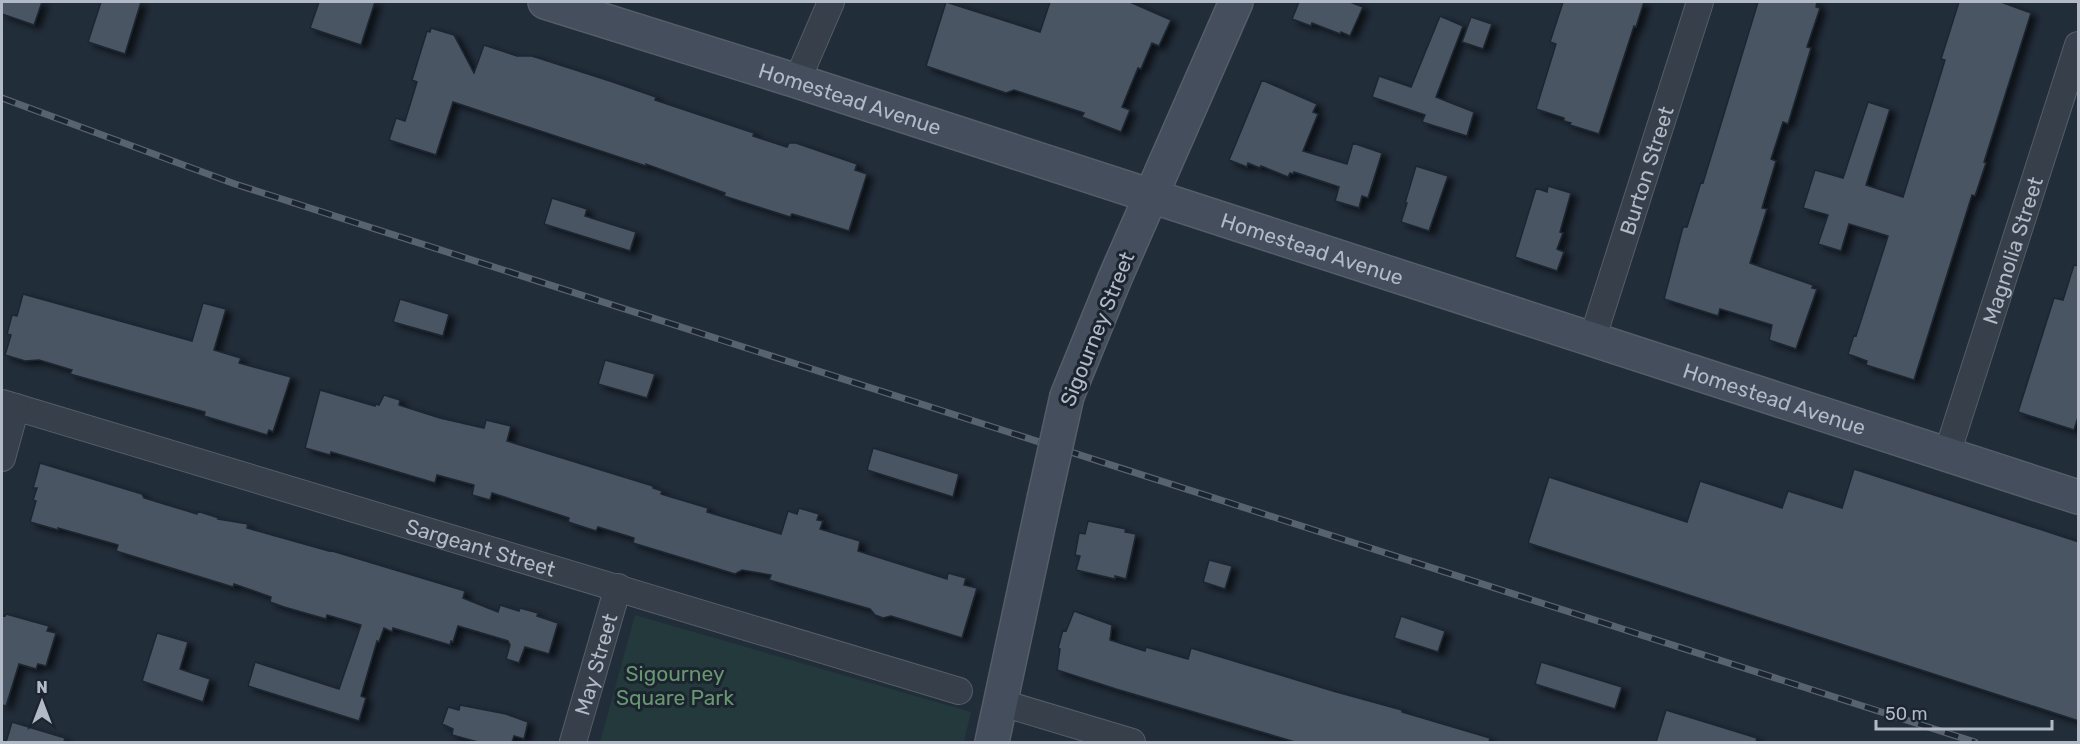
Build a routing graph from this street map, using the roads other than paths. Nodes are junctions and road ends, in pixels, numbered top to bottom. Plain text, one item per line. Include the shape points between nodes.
1 (545, 2) edge
2 (831, 2) edge
3 (1236, 2) edge
4 (1700, 2) edge
5 (2079, 45) edge
6 (797, 81) junction
7 (1151, 197) junction
8 (1592, 340) junction
9 (9, 405) edge
10 (1947, 454) junction
11 (2, 458) edge
12 (2079, 497) edge
13 (618, 587) junction
14 (959, 691) dead end
15 (1002, 703) junction
16 (573, 742) edge
17 (992, 742) edge
18 (1132, 742) edge

1 - 6 main road, Homestead Avenue
2 - 6 street
3 - 7 main road, Sigourney Street
4 - 8 street, Burton Street
5 - 10 street, Magnolia Street
6 - 7 main road, Homestead Avenue
7 - 8 main road, Homestead Avenue
7 - 15 main road, Sigourney Street, bridge via 1067,396
8 - 10 main road, Homestead Avenue
9 - 11 street
9 - 13 street, Sargeant Street
10 - 12 main road, Homestead Avenue
13 - 14 street, Sargeant Street
13 - 16 street, May Street
15 - 17 main road, Sigourney Street
15 - 18 street

